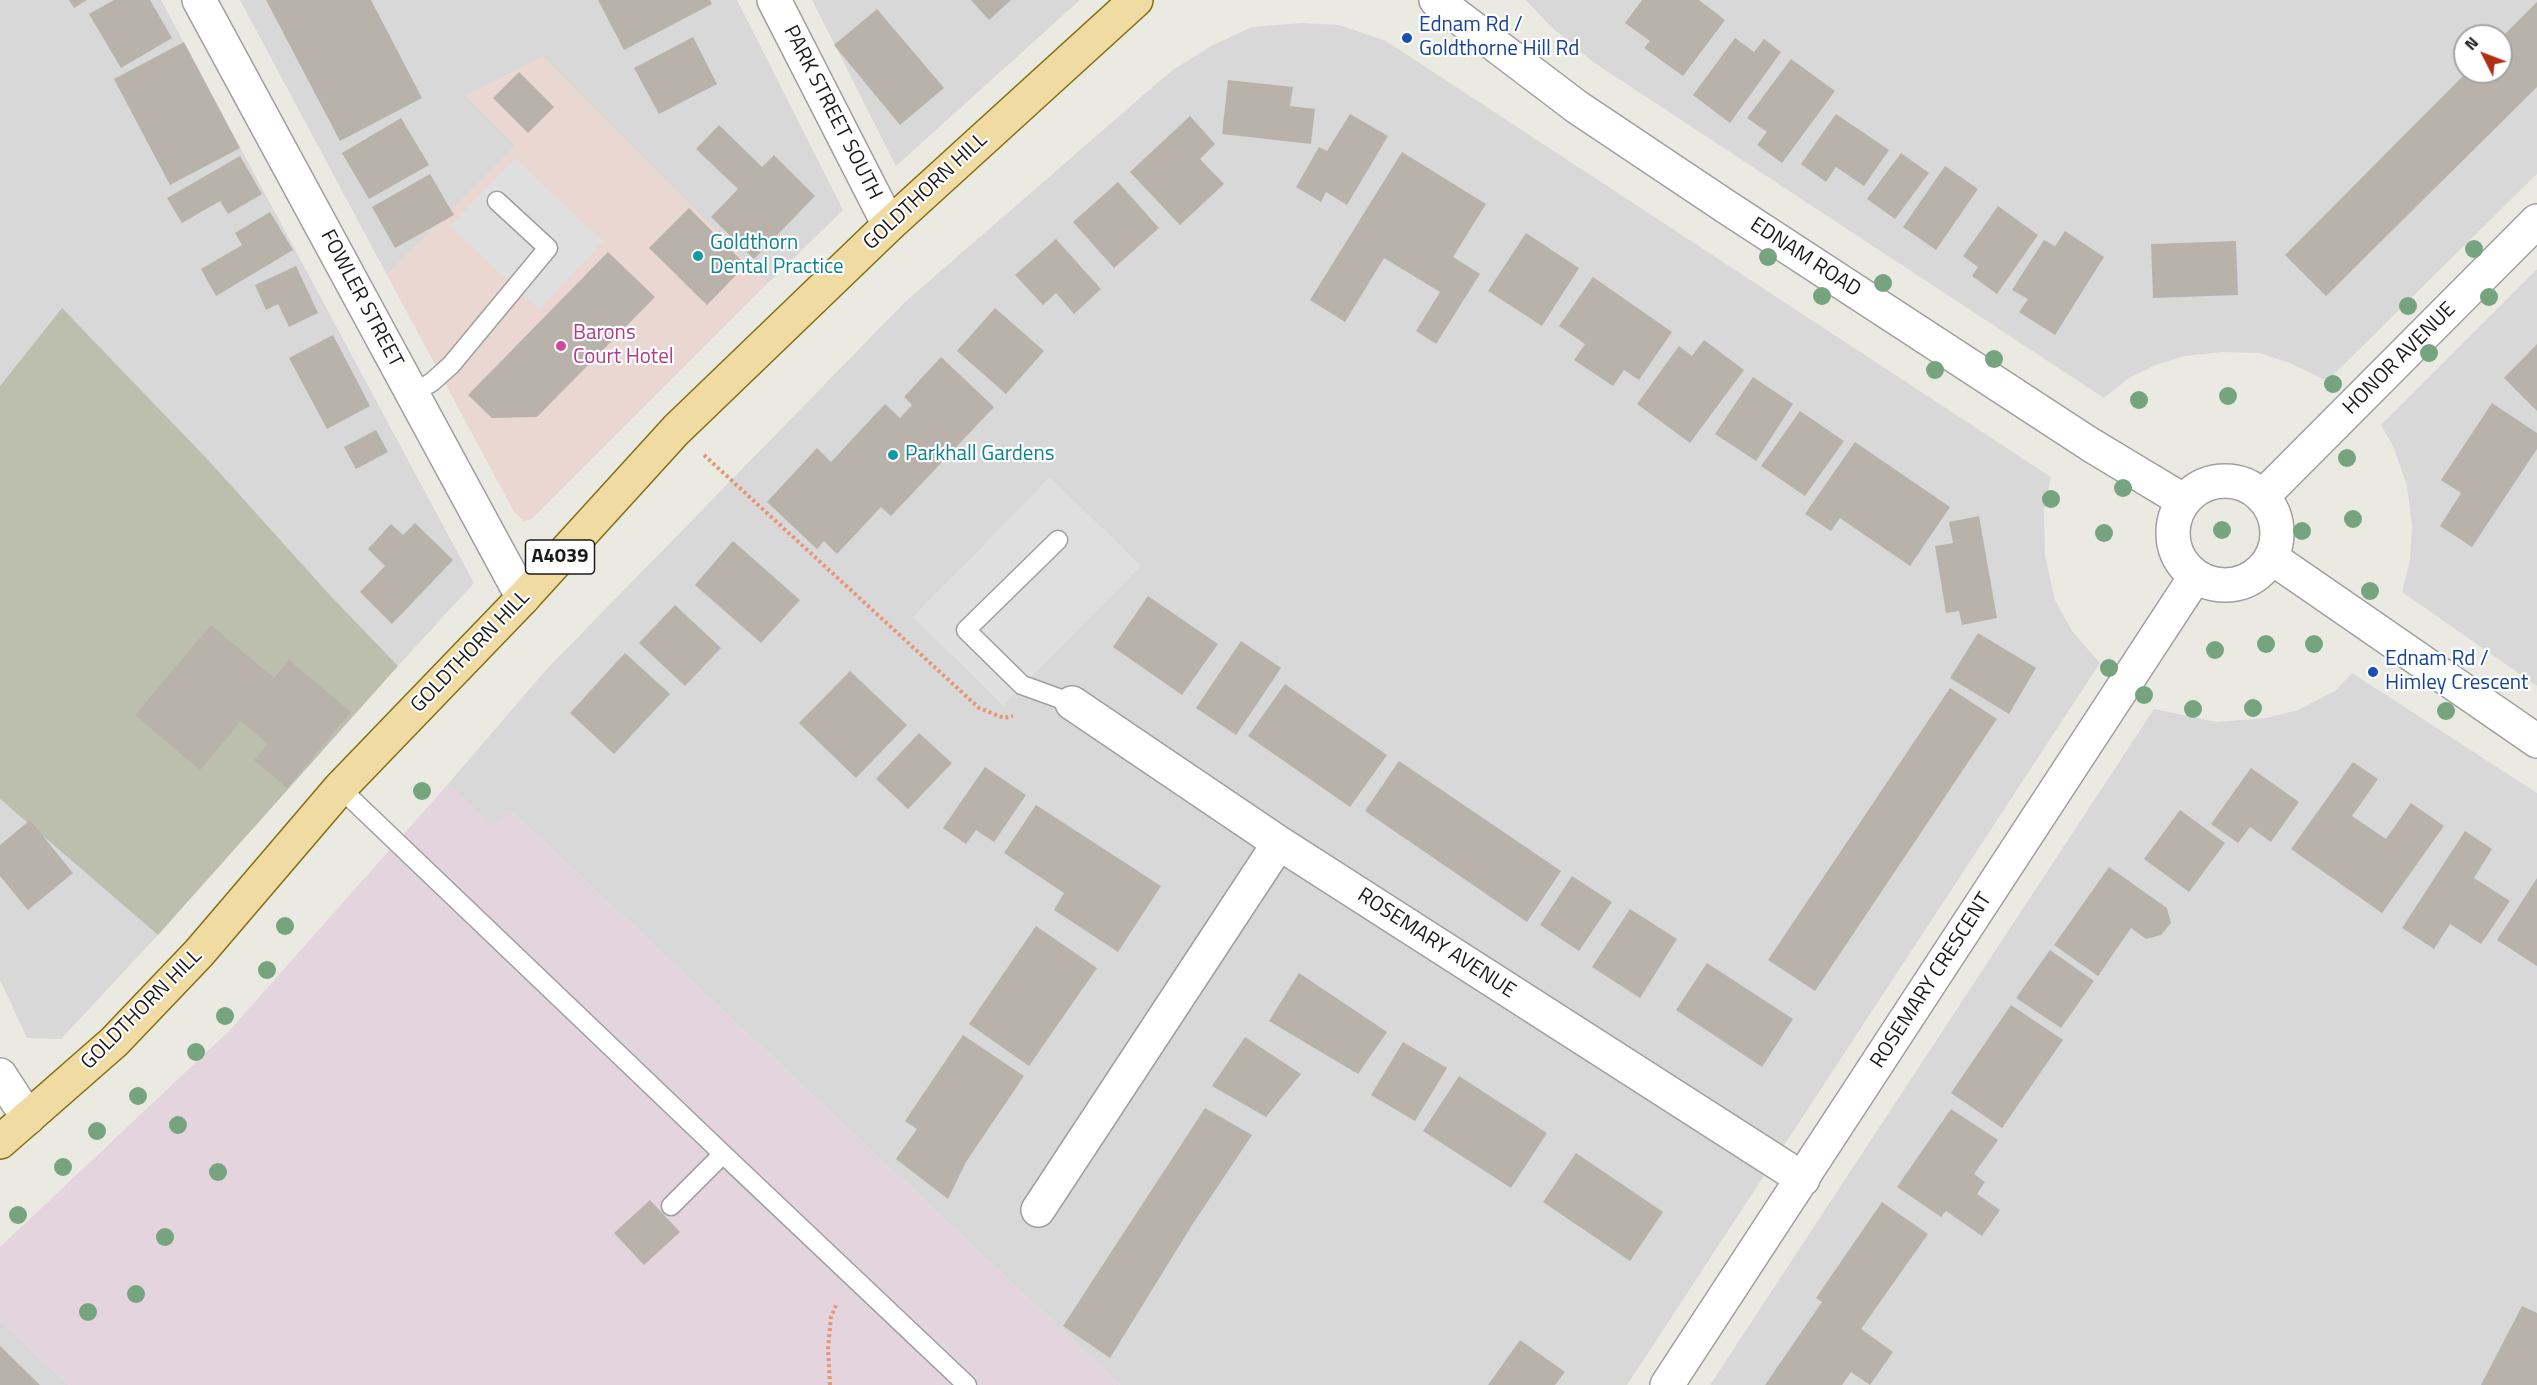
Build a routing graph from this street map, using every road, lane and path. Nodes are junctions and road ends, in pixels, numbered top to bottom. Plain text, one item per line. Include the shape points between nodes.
1 (199, 0) edge
2 (774, 0) edge
3 (1136, 0) edge
4 (1436, 0) edge
5 (497, 201) dead end
6 (2537, 221) edge
7 (889, 225) junction
8 (412, 394) junction
9 (676, 430) junction
10 (2262, 496) junction
11 (2184, 501) junction
12 (1058, 540) dead end
13 (2272, 558) junction
14 (2195, 577) junction
15 (523, 598) junction
16 (1072, 704) joint
17 (1015, 716) dead end
18 (2537, 741) edge
19 (340, 788) junction
20 (1279, 843) junction
21 (0, 1075) edge
22 (28, 1118) junction
23 (0, 1142) edge
24 (723, 1154) junction
25 (1803, 1179) junction
26 (671, 1206) dead end
27 (1038, 1210) dead end
28 (857, 1280) junction
29 (830, 1385) edge
30 (967, 1385) edge
31 (1667, 1385) edge

1 - 8 street, FOWLER STREET
2 - 7 street, PARK STREET SOUTH
3 - 7 main road, GOLDTHORN HILL / A4039
4 - 11 street, EDNAM ROAD via 1577,107 2091,445
5 - 8 lane via 548,249 451,365
6 - 10 street, HONOR AVENUE
7 - 9 main road, GOLDTHORN HILL / A4039
8 - 15 street, FOWLER STREET
9 - 15 main road, GOLDTHORN HILL / A4039
9 - 17 path via 979,708 1004,718
10 - 11 street via 2251,488 2224,481 2196,490
10 - 13 street via 2275,517
11 - 14 street via 2176,514 2174,542 2176,553
12 - 16 lane via 966,630 1022,685
13 - 14 street via 2251,579 2238,584 2222,586
13 - 18 street
14 - 25 street, ROSEMARY CRESCENT
15 - 19 main road, GOLDTHORN HILL / A4039
16 - 20 street, ROSEMARY AVENUE
19 - 22 main road, GOLDTHORN HILL / A4039 via 192,961 114,1042
19 - 24 lane
20 - 25 street, ROSEMARY AVENUE
20 - 27 street
21 - 22 street
22 - 23 main road, GOLDTHORN HILL / A4039
24 - 26 lane
24 - 28 lane
25 - 31 street, ROSEMARY CRESCENT
28 - 29 path via 831,1317
28 - 30 lane

